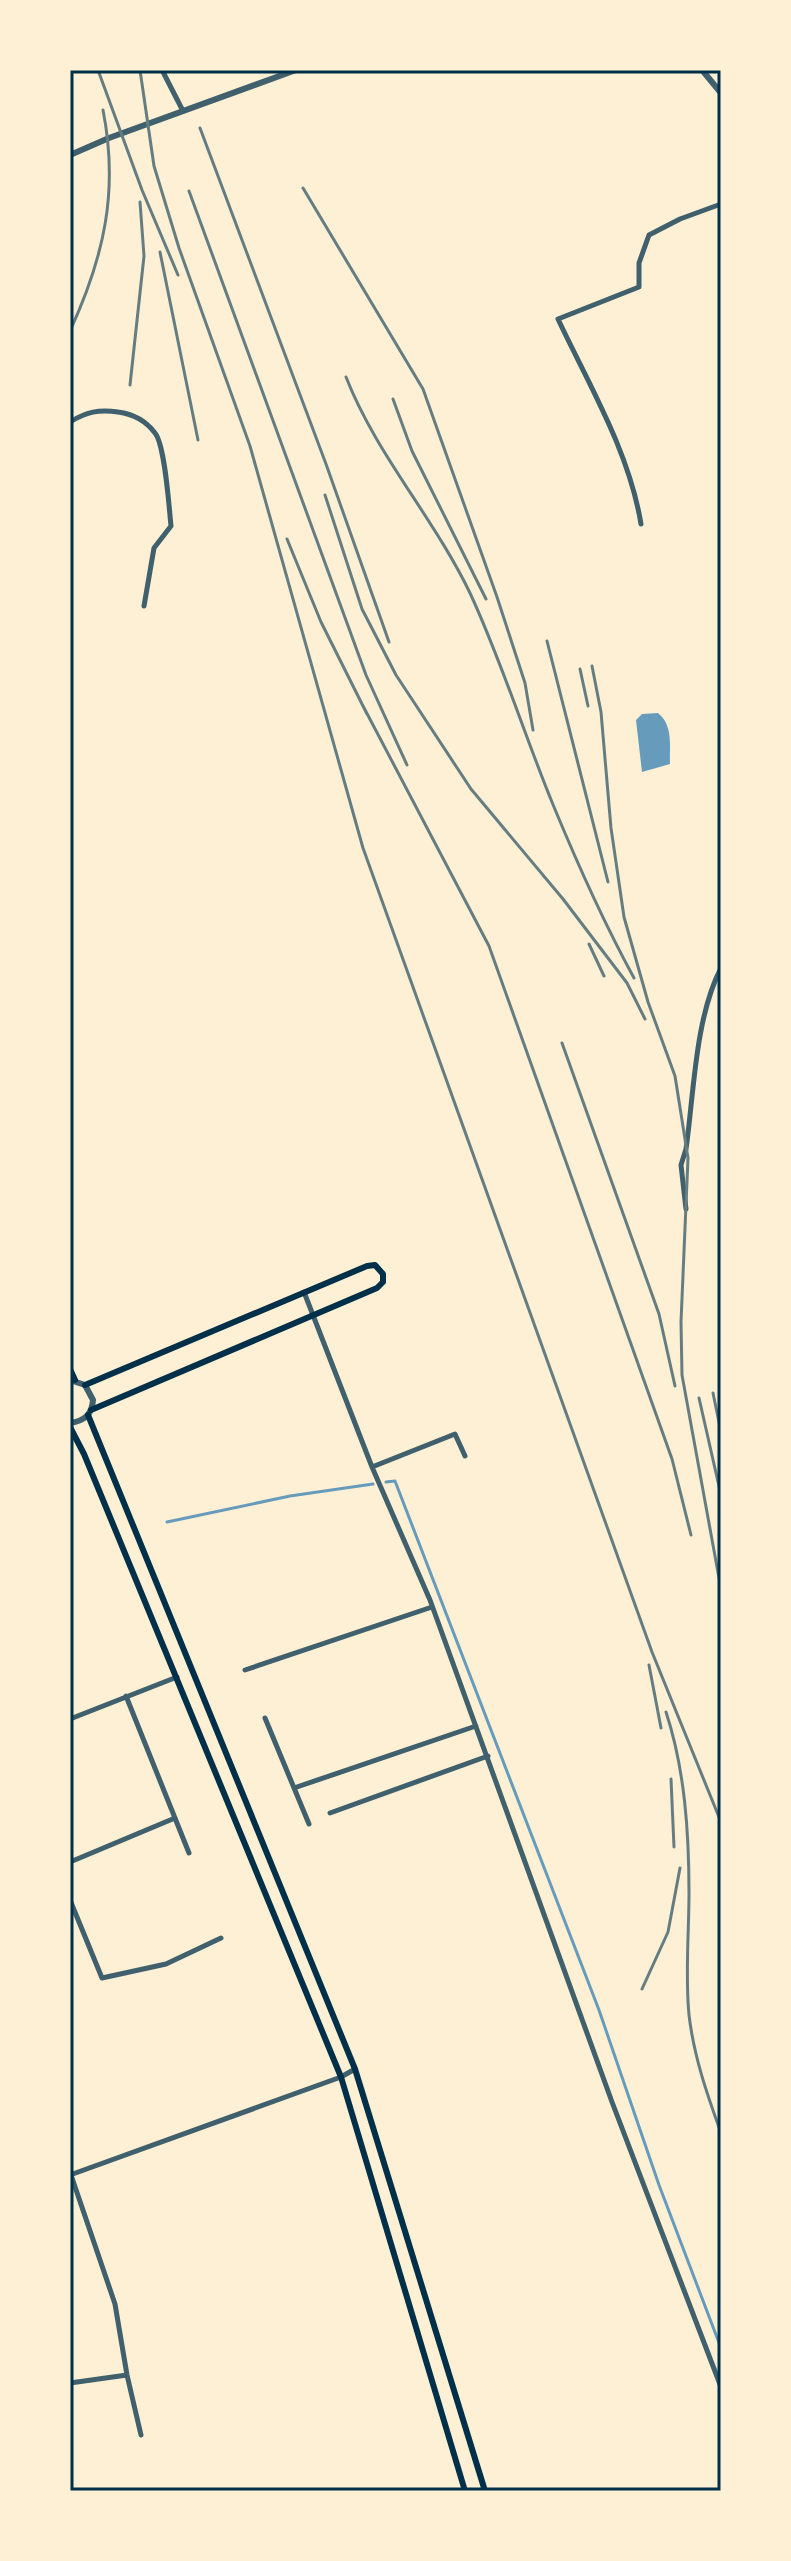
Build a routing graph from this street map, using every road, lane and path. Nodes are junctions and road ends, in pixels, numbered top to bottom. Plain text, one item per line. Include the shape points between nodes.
1 (162, 70) edge
2 (296, 70) edge
3 (702, 70) edge
4 (721, 93) edge
5 (183, 111) junction
6 (70, 155) edge
7 (721, 204) edge
8 (70, 422) edge
9 (641, 524) dead end
10 (144, 606) dead end
11 (721, 968) edge
12 (686, 1209) dead end
13 (304, 1292) junction
14 (313, 1316) junction
15 (70, 1369) edge
16 (72, 1380) edge
17 (85, 1385) junction
18 (90, 1412) junction
19 (70, 1425) edge
20 (465, 1456) dead end
21 (372, 1467) junction
22 (432, 1607) junction
23 (245, 1670) dead end
24 (177, 1677) junction
25 (126, 1696) junction
26 (265, 1718) dead end
27 (70, 1719) edge
28 (476, 1726) junction
29 (488, 1756) junction
30 (294, 1788) junction
31 (330, 1813) dead end
32 (175, 1818) junction
33 (309, 1824) dead end
34 (189, 1853) dead end
35 (70, 1862) edge
36 (70, 1900) edge
37 (221, 1938) dead end
38 (355, 2069) junction
39 (341, 2077) junction
40 (71, 2175) edge
41 (127, 2375) junction
42 (70, 2383) edge
43 (721, 2387) edge
44 (141, 2435) dead end
45 (465, 2491) edge
46 (485, 2491) edge

1 - 5 street
2 - 5 street
3 - 4 street
5 - 6 street
7 - 9 street via 649,235 639,263 639,287 558,319 628,472
8 - 10 street via 100,410 122,412 141,419 157,435 171,526 154,548
11 - 12 street via 704,1019 681,1165
13 - 14 street
13 - 14 main road via 371,1265 383,1274 377,1288
13 - 17 main road
14 - 18 main road
14 - 21 street
15 - 16 main road
16 - 17 street
17 - 18 street via 92,1395
18 - 19 street
18 - 38 main road
19 - 24 main road
20 - 21 street via 455,1434
21 - 22 street
22 - 23 street
22 - 28 street
24 - 25 street
24 - 39 main road
25 - 27 street
25 - 32 street
26 - 30 street
28 - 29 street
28 - 30 street
29 - 31 street
29 - 43 street
30 - 33 street
32 - 34 street
32 - 35 street
36 - 37 street via 102,1978 166,1964
38 - 39 street
38 - 46 main road
39 - 40 street
39 - 45 main road
40 - 41 street via 115,2304
41 - 42 street
41 - 44 street

